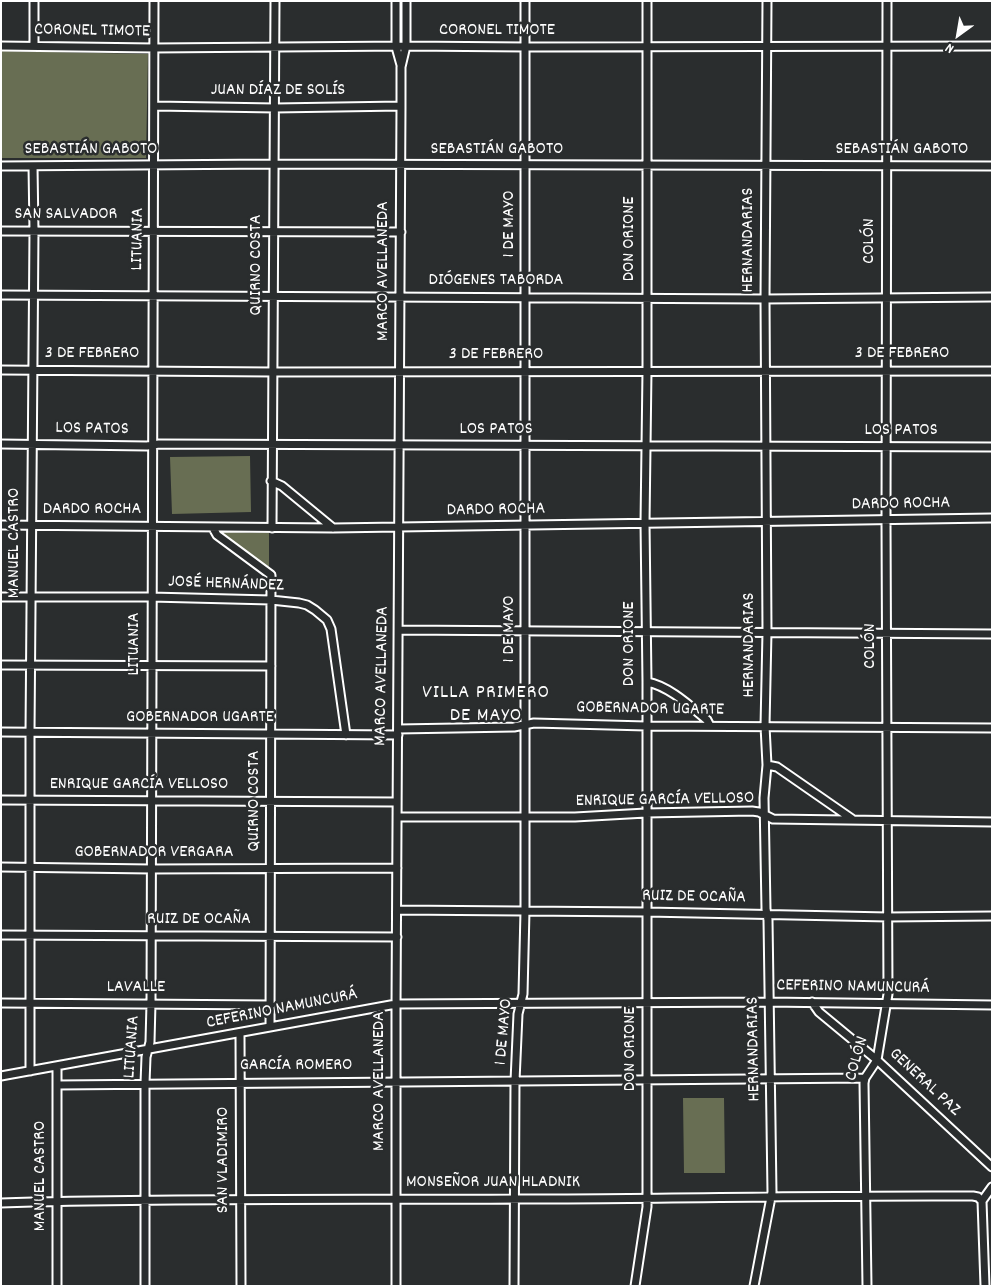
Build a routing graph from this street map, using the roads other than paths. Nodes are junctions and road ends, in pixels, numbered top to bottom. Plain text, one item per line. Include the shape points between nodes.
1 (34, 1) edge
2 (154, 1) edge
3 (275, 1) edge
4 (396, 1) edge
5 (406, 1) edge
6 (526, 1) edge
7 (647, 1) edge
8 (767, 1) edge
9 (887, 1) edge
10 (1, 46) edge
11 (34, 46) junction
12 (406, 46) junction
13 (886, 46) junction
14 (992, 46) edge
15 (396, 47) junction
16 (526, 47) junction
17 (646, 47) junction
18 (767, 47) junction
19 (154, 48) junction
20 (276, 48) junction
21 (401, 67) junction
22 (155, 106) junction
23 (401, 106) junction
24 (275, 108) junction
25 (274, 164) junction
26 (401, 165) junction
27 (1, 166) edge
28 (33, 166) junction
29 (154, 166) junction
30 (526, 166) junction
31 (646, 166) junction
32 (766, 166) junction
33 (886, 166) junction
34 (992, 166) edge
35 (1, 231) edge
36 (34, 231) junction
37 (154, 231) junction
38 (273, 232) junction
39 (401, 232) junction
40 (1, 295) edge
41 (34, 296) junction
42 (153, 297) junction
43 (274, 297) junction
44 (647, 297) junction
45 (886, 297) junction
46 (992, 297) edge
47 (400, 298) junction
48 (525, 298) junction
49 (765, 299) junction
50 (1, 370) edge
51 (32, 370) junction
52 (766, 370) junction
53 (886, 370) junction
54 (153, 371) junction
55 (525, 371) junction
56 (647, 371) junction
57 (992, 371) edge
58 (273, 372) junction
59 (400, 372) junction
60 (1, 444) edge
61 (32, 444) junction
62 (152, 445) junction
63 (272, 445) junction
64 (766, 445) junction
65 (399, 446) junction
66 (525, 446) junction
67 (646, 446) junction
68 (886, 447) junction
69 (992, 447) edge
70 (271, 481) junction
71 (992, 518) edge
72 (765, 521) junction
73 (886, 521) junction
74 (645, 523) junction
75 (1, 526) edge
76 (32, 526) junction
77 (153, 526) junction
78 (524, 526) junction
79 (400, 527) junction
80 (213, 528) junction
81 (272, 528) junction
82 (333, 528) junction
83 (1, 597) edge
84 (151, 597) junction
85 (31, 598) junction
86 (271, 600) junction
87 (399, 630) junction
88 (526, 630) junction
89 (647, 632) junction
90 (767, 632) junction
91 (887, 634) junction
92 (992, 634) edge
93 (1, 665) edge
94 (31, 665) junction
95 (152, 666) junction
96 (271, 666) junction
97 (647, 682) junction
98 (526, 724) junction
99 (646, 726) junction
100 (710, 726) junction
101 (765, 726) junction
102 (886, 728) junction
103 (992, 728) edge
104 (1, 732) edge
105 (30, 732) junction
106 (398, 732) junction
107 (271, 733) junction
108 (151, 734) junction
109 (346, 735) junction
110 (767, 765) junction
111 (1, 800) edge
112 (30, 800) junction
113 (151, 801) junction
114 (270, 801) junction
115 (397, 802) junction
116 (646, 813) junction
117 (765, 815) junction
118 (397, 817) junction
119 (525, 818) junction
120 (853, 820) junction
121 (886, 821) junction
122 (992, 822) edge
123 (1, 867) edge
124 (30, 868) junction
125 (397, 868) junction
126 (151, 869) junction
127 (271, 869) junction
128 (397, 910) junction
129 (525, 911) junction
130 (647, 912) junction
131 (767, 914) junction
132 (992, 916) edge
133 (888, 917) junction
134 (1, 935) edge
135 (30, 935) junction
136 (151, 936) junction
137 (270, 936) junction
138 (397, 937) junction
139 (768, 1002) junction
140 (812, 1002) junction
141 (1, 1003) edge
142 (647, 1003) junction
143 (30, 1004) junction
144 (151, 1004) junction
145 (396, 1004) junction
146 (521, 1004) junction
147 (887, 1004) junction
148 (270, 1005) junction
149 (992, 1005) edge
150 (270, 1027) junction
151 (240, 1034) junction
152 (148, 1051) junction
153 (877, 1060) junction
154 (58, 1066) junction
155 (30, 1070) junction
156 (1, 1076) edge
157 (865, 1078) junction
158 (647, 1080) junction
159 (771, 1080) junction
160 (516, 1081) junction
161 (240, 1082) junction
162 (396, 1082) junction
163 (145, 1083) junction
164 (58, 1084) junction
165 (992, 1167) edge
166 (992, 1187) edge
167 (866, 1195) junction
168 (771, 1196) junction
169 (396, 1199) junction
170 (515, 1199) junction
171 (647, 1199) junction
172 (240, 1200) junction
173 (145, 1201) junction
174 (982, 1201) junction
175 (58, 1202) junction
176 (1, 1203) edge
177 (57, 1286) edge
178 (145, 1286) edge
179 (241, 1286) edge
180 (396, 1286) edge
181 (514, 1286) edge
182 (635, 1286) edge
183 (754, 1286) edge
184 (867, 1286) edge
185 (985, 1286) edge

1 - 11 street
2 - 19 street, LITUANIA
3 - 20 street, QUIRNO COSTA
4 - 15 street, MARCO AVELLANEDA
5 - 12 street, MARCO AVELLANEDA
6 - 16 street, 1 DE MAYO
7 - 17 street, DON ORIONE
8 - 18 street, HERNANDARIAS
9 - 13 street, COLÓN
10 - 11 street, CORONEL TIMOTE
11 - 19 street, CORONEL TIMOTE
12 - 15 street, CORONEL TIMOTE
12 - 16 street, CORONEL TIMOTE
12 - 21 street, MARCO AVELLANEDA
13 - 14 street, CORONEL TIMOTE
13 - 18 street, CORONEL TIMOTE
13 - 33 street, COLÓN
15 - 20 street, CORONEL TIMOTE
15 - 21 street, MARCO AVELLANEDA
16 - 17 street, CORONEL TIMOTE
16 - 30 street, 1 DE MAYO
17 - 18 street, CORONEL TIMOTE
17 - 31 street, DON ORIONE
18 - 32 street, HERNANDARIAS
19 - 20 street, CORONEL TIMOTE
19 - 22 street, LITUANIA
20 - 24 street, QUIRNO COSTA
21 - 23 street, MARCO AVELLANEDA
22 - 24 street, JUAN DÍAZ DE SOLÍS
22 - 29 street, LITUANIA
23 - 24 street, JUAN DÍAZ DE SOLÍS
23 - 26 street, MARCO AVELLANEDA
24 - 25 street, QUIRNO COSTA
25 - 26 street, SEBASTIÁN GABOTO
25 - 29 street, SEBASTIÁN GABOTO
25 - 38 street, QUIRNO COSTA
26 - 30 street, SEBASTIÁN GABOTO
26 - 39 street, MARCO AVELLANEDA
27 - 28 street, SEBASTIÁN GABOTO
28 - 29 street, SEBASTIÁN GABOTO
28 - 36 street, MANUEL CASTRO
29 - 37 street, LITUANIA
30 - 31 street, SEBASTIÁN GABOTO
30 - 48 street, 1 DE MAYO
31 - 32 street, SEBASTIÁN GABOTO
31 - 44 street, DON ORIONE
32 - 33 street, SEBASTIÁN GABOTO
32 - 49 street, HERNANDARIAS
33 - 34 street, SEBASTIÁN GABOTO
33 - 45 street, COLÓN
35 - 36 street, SAN SALVADOR
36 - 37 street, SAN SALVADOR
36 - 41 street, MANUEL CASTRO
37 - 38 street, SAN SALVADOR
37 - 42 street, LITUANIA
38 - 39 street, SAN SALVADOR
38 - 43 street, QUIRNO COSTA
39 - 47 street, MARCO AVELLANEDA
40 - 41 street, DIÓGENES TABORDA
41 - 42 street, DIÓGENES TABORDA
41 - 51 street, MANUEL CASTRO
42 - 43 street, DIÓGENES TABORDA
42 - 54 street, LITUANIA
43 - 47 street, DIÓGENES TABORDA
43 - 58 street, QUIRNO COSTA
44 - 48 street, DIÓGENES TABORDA
44 - 49 street, DIÓGENES TABORDA
44 - 56 street, DON ORIONE
45 - 46 street, DIÓGENES TABORDA
45 - 49 street, DIÓGENES TABORDA
45 - 53 street, COLÓN
47 - 48 street, DIÓGENES TABORDA
47 - 59 street, MARCO AVELLANEDA
48 - 55 street, 1 DE MAYO
49 - 52 street, HERNANDARIAS
50 - 51 street, 3 DE FEBRERO
51 - 54 street, 3 DE FEBRERO
51 - 61 street, MANUEL CASTRO
52 - 53 street, 3 DE FEBRERO
52 - 56 street, 3 DE FEBRERO
52 - 64 street, HERNANDARIAS
53 - 57 street, 3 DE FEBRERO
53 - 68 street, COLÓN
54 - 58 street, 3 DE FEBRERO
54 - 62 street, LITUANIA
55 - 56 street, 3 DE FEBRERO
55 - 59 street, 3 DE FEBRERO
55 - 66 street, 1 DE MAYO
56 - 67 street, DON ORIONE
58 - 59 street, 3 DE FEBRERO
58 - 63 street, QUIRNO COSTA
59 - 65 street, MARCO AVELLANEDA
60 - 61 street, LOS PATOS
61 - 62 street, LOS PATOS
61 - 76 street, MANUEL CASTRO
62 - 63 street, LOS PATOS
62 - 77 street, LITUANIA
63 - 65 street, LOS PATOS
63 - 70 street, QUIRNO COSTA
64 - 67 street, LOS PATOS
64 - 68 street, LOS PATOS
64 - 72 street, HERNANDARIAS
65 - 66 street, LOS PATOS
65 - 79 street, MARCO AVELLANEDA
66 - 67 street, LOS PATOS
66 - 78 street, 1 DE MAYO
67 - 74 street, DON ORIONE
68 - 69 street, LOS PATOS
68 - 73 street, COLÓN
70 - 81 street, QUIRNO COSTA
70 - 82 street via 282,486
71 - 73 street, DARDO ROCHA
72 - 73 street, DARDO ROCHA
72 - 74 street, DARDO ROCHA
72 - 90 street, HERNANDARIAS
73 - 91 street, COLÓN
74 - 78 street, DARDO ROCHA
74 - 89 street, DON ORIONE
75 - 76 street, DARDO ROCHA
76 - 77 street, DARDO ROCHA
76 - 85 street, MANUEL CASTRO
77 - 80 street, DARDO ROCHA
77 - 84 street, LITUANIA
78 - 79 street, DARDO ROCHA
78 - 88 street, 1 DE MAYO
79 - 82 street, DARDO ROCHA
79 - 87 street, MARCO AVELLANEDA
80 - 81 street, DARDO ROCHA
80 - 86 street, QUIRNO COSTA via 217,535 271,575
81 - 82 street, DARDO ROCHA
83 - 85 street, JOSÉ HERNÁNDEZ
84 - 85 street, JOSÉ HERNÁNDEZ
84 - 86 street, JOSÉ HERNÁNDEZ
84 - 95 street, LITUANIA
85 - 94 street, MANUEL CASTRO
86 - 96 street, QUIRNO COSTA
86 - 109 street, JOSÉ HERNÁNDEZ via 306,605 329,623
87 - 88 street
87 - 106 street, MARCO AVELLANEDA
88 - 89 street
88 - 98 street, 1 DE MAYO
89 - 90 street
89 - 97 street, DON ORIONE
90 - 91 street
90 - 101 street, HERNANDARIAS
91 - 92 street
91 - 102 street, COLÓN
93 - 94 street
94 - 95 street
94 - 105 street, MANUEL CASTRO
95 - 96 street
95 - 108 street, LITUANIA
96 - 107 street, QUIRNO COSTA
97 - 99 street, DON ORIONE
97 - 100 street via 672,693
98 - 99 street, GOBERNADOR UGARTE
98 - 106 street, GOBERNADOR UGARTE
98 - 119 street, 1 DE MAYO
99 - 100 street, GOBERNADOR UGARTE
99 - 116 street, DON ORIONE
100 - 101 street, GOBERNADOR UGARTE
101 - 102 street, GOBERNADOR UGARTE
101 - 110 street, HERNANDARIAS
102 - 103 street, GOBERNADOR UGARTE
102 - 121 street, COLÓN
104 - 105 street, GOBERNADOR UGARTE
105 - 108 street, GOBERNADOR UGARTE
105 - 112 street, MANUEL CASTRO
106 - 109 street, GOBERNADOR UGARTE
106 - 115 street, MARCO AVELLANEDA
107 - 108 street, GOBERNADOR UGARTE
107 - 109 street, GOBERNADOR UGARTE
107 - 114 street, QUIRNO COSTA
108 - 113 street, LITUANIA
110 - 117 street, HERNANDARIAS
110 - 120 street via 777,767
111 - 112 street, ENRIQUE GARCÍA VELLOSO
112 - 113 street, ENRIQUE GARCÍA VELLOSO
112 - 124 street, MANUEL CASTRO
113 - 114 street, ENRIQUE GARCÍA VELLOSO
113 - 126 street, LITUANIA
114 - 115 street, ENRIQUE GARCÍA VELLOSO
114 - 127 street, QUIRNO COSTA
115 - 118 street, MARCO AVELLANEDA
116 - 117 street, ENRIQUE GARCÍA VELLOSO via 752,811
116 - 119 street, ENRIQUE GARCÍA VELLOSO
116 - 130 street, DON ORIONE
117 - 120 street, ENRIQUE GARCÍA VELLOSO via 773,819
117 - 131 street, HERNANDARIAS
118 - 119 street, ENRIQUE GARCÍA VELLOSO
118 - 125 street, MARCO AVELLANEDA
119 - 129 street, 1 DE MAYO
120 - 121 street, ENRIQUE GARCÍA VELLOSO
121 - 122 street, ENRIQUE GARCÍA VELLOSO
121 - 133 street, COLÓN
123 - 124 street, GOBERNADOR VERGARA
124 - 126 street, GOBERNADOR VERGARA
124 - 135 street, MANUEL CASTRO
125 - 127 street, GOBERNADOR VERGARA
125 - 128 street, MARCO AVELLANEDA
126 - 127 street, GOBERNADOR VERGARA
126 - 136 street, LITUANIA
127 - 137 street, QUIRNO COSTA
128 - 129 street, RUIZ DE OCAÑA
128 - 138 street, MARCO AVELLANEDA
129 - 130 street, RUIZ DE OCAÑA
129 - 146 street, 1 DE MAYO via 524,994
130 - 131 street, RUIZ DE OCAÑA
130 - 142 street, DON ORIONE
131 - 133 street, RUIZ DE OCAÑA
131 - 139 street, HERNANDARIAS
132 - 133 street, RUIZ DE OCAÑA
133 - 147 street, COLÓN
134 - 135 street, RUIZ DE OCAÑA
135 - 136 street, RUIZ DE OCAÑA
135 - 143 street, MANUEL CASTRO
136 - 137 street, RUIZ DE OCAÑA
136 - 144 street, LITUANIA
137 - 138 street, RUIZ DE OCAÑA
137 - 148 street, QUIRNO COSTA
138 - 145 street, MARCO AVELLANEDA
139 - 140 street, CEFERINO NAMUNCURÁ
139 - 142 street, CEFERINO NAMUNCURÁ
139 - 159 street, HERNANDARIAS
140 - 147 street, CEFERINO NAMUNCURÁ
140 - 153 street, GENERAL PAZ via 819,1012
141 - 143 street, LAVALLE
142 - 146 street, CEFERINO NAMUNCURÁ
142 - 158 street, DON ORIONE
143 - 144 street, LAVALLE
143 - 155 street, MANUEL CASTRO
144 - 148 street, LAVALLE
144 - 152 street, LITUANIA
145 - 146 street, CEFERINO NAMUNCURÁ
145 - 150 street, CEFERINO NAMUNCURÁ
145 - 162 street, MARCO AVELLANEDA
146 - 160 street, 1 DE MAYO
147 - 149 street, CEFERINO NAMUNCURÁ
147 - 153 street, COLÓN
148 - 150 street, QUIRNO COSTA
150 - 151 street, CEFERINO NAMUNCURÁ
151 - 152 street, CEFERINO NAMUNCURÁ
151 - 161 street, SAN VLADIMIRO
152 - 154 street, CEFERINO NAMUNCURÁ
152 - 163 street, LITUANIA
153 - 157 street, COLÓN
153 - 165 street, GENERAL PAZ
154 - 155 street, CEFERINO NAMUNCURÁ
154 - 164 street, MANUEL CASTRO
155 - 156 street, CEFERINO NAMUNCURÁ
157 - 159 street, GARCÍA ROMERO
157 - 167 street, COLÓN
158 - 159 street, GARCÍA ROMERO
158 - 160 street, GARCÍA ROMERO
158 - 171 street, DON ORIONE
159 - 168 street, HERNANDARIAS
160 - 162 street, GARCÍA ROMERO
160 - 170 street, 1 DE MAYO
161 - 162 street, GARCÍA ROMERO
161 - 163 street, GARCÍA ROMERO
161 - 172 street, SAN VLADIMIRO
162 - 169 street, MARCO AVELLANEDA
163 - 164 street, GARCÍA ROMERO
163 - 173 street, LITUANIA
164 - 175 street, MANUEL CASTRO
166 - 174 street
167 - 168 street, MONSEÑOR JUAN HLADNIK
167 - 174 street, MONSEÑOR JUAN HLADNIK via 973,1196
167 - 184 street, COLÓN
168 - 171 street, MONSEÑOR JUAN HLADNIK
168 - 183 street, HERNANDARIAS
169 - 170 street, MONSEÑOR JUAN HLADNIK
169 - 172 street, MONSEÑOR JUAN HLADNIK
169 - 180 street, MARCO AVELLANEDA
170 - 171 street, MONSEÑOR JUAN HLADNIK
170 - 181 street, 1 DE MAYO
171 - 182 street, DON ORIONE
172 - 173 street, MONSEÑOR JUAN HLADNIK
172 - 179 street, SAN VLADIMIRO
173 - 175 street, MONSEÑOR JUAN HLADNIK
173 - 178 street, LITUANIA
174 - 185 street
175 - 176 street, MONSEÑOR JUAN HLADNIK
175 - 177 street, MANUEL CASTRO

